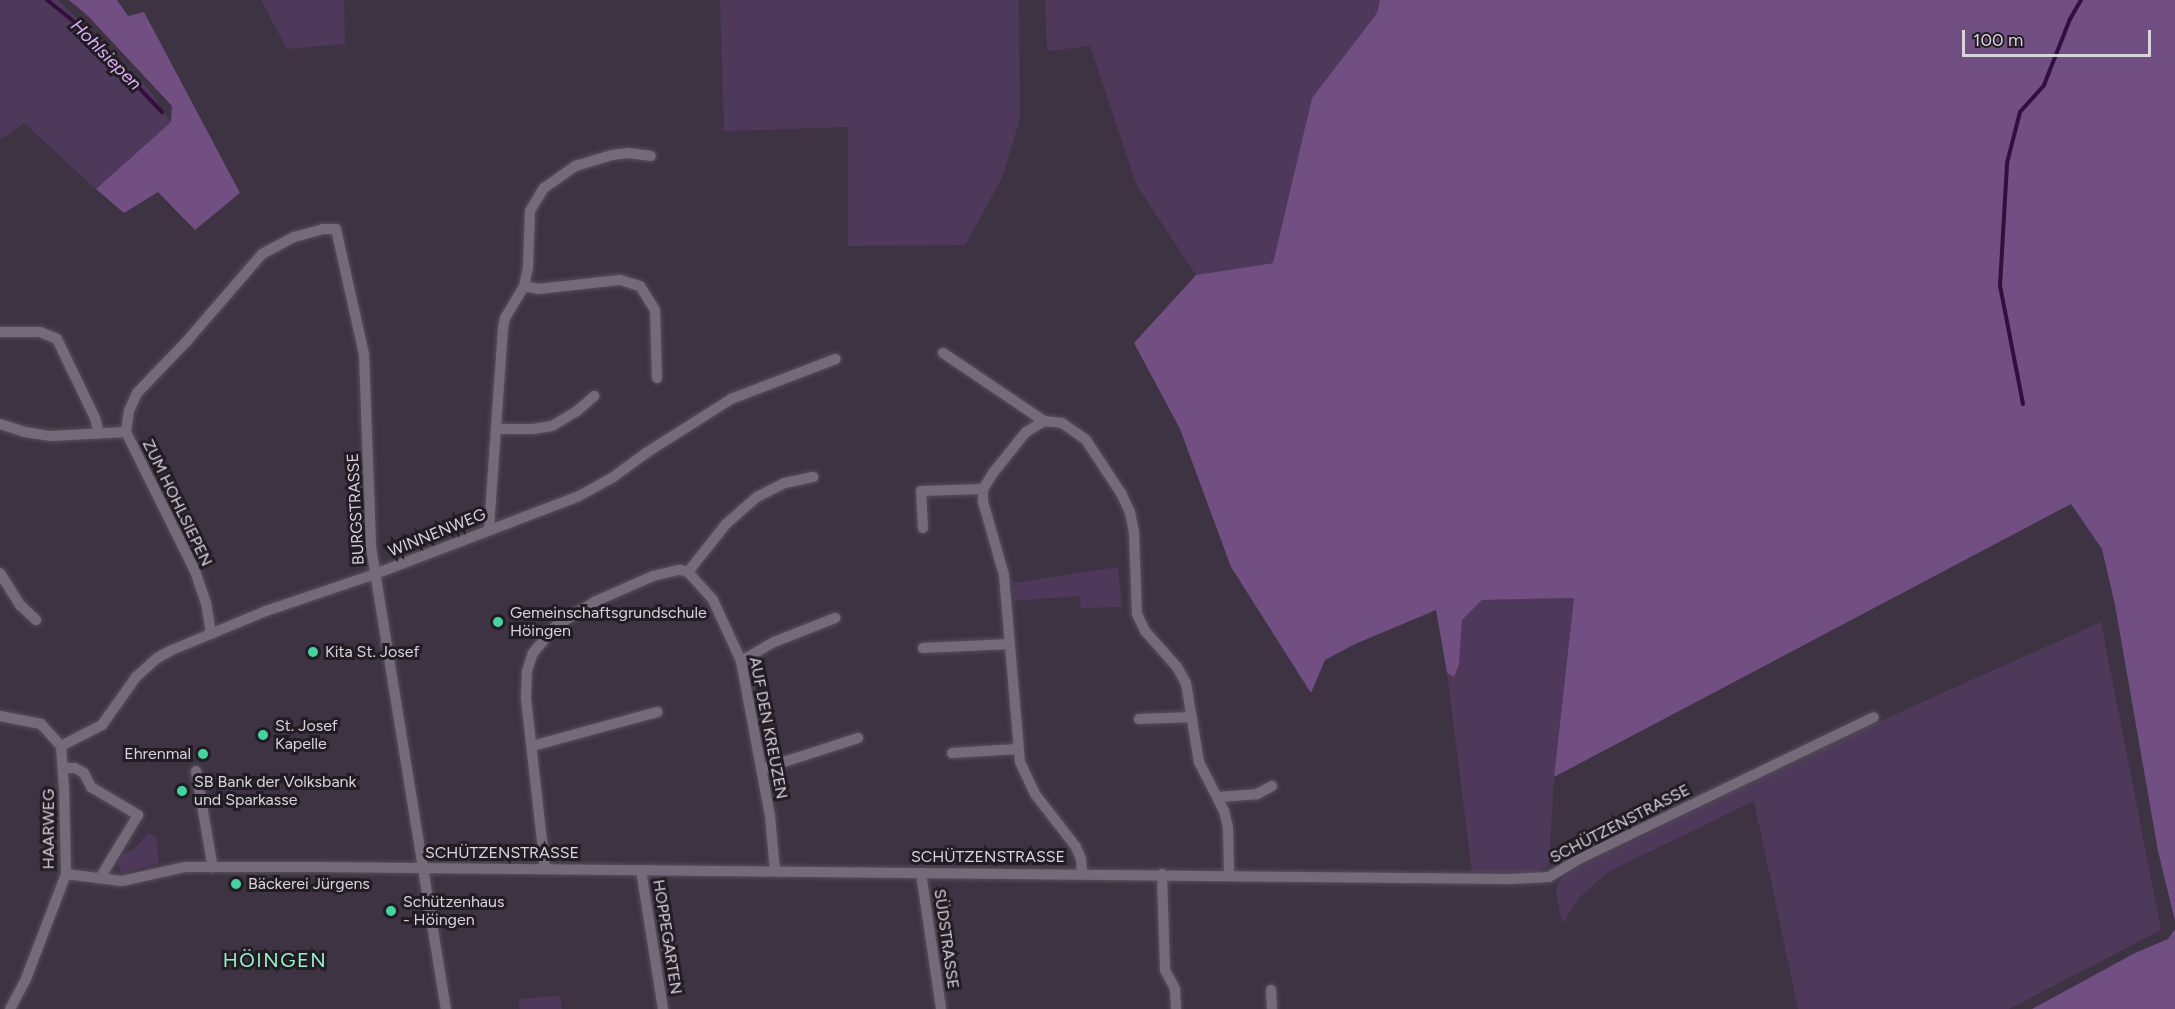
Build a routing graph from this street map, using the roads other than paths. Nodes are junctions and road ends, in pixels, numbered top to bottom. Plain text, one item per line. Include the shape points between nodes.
1 (651, 156) dead end
2 (262, 254) joint
3 (524, 286) junction
4 (0, 332) edge
5 (943, 353) dead end
6 (836, 359) dead end
7 (657, 378) dead end
8 (594, 396) dead end
9 (1044, 421) junction
10 (0, 424) edge
11 (498, 429) junction
12 (126, 432) junction
13 (99, 433) junction
14 (813, 477) dead end
15 (983, 489) junction
16 (489, 528) junction
17 (923, 528) dead end
18 (688, 572) junction
19 (0, 573) edge
20 (375, 574) junction
21 (835, 618) dead end
22 (36, 620) dead end
23 (212, 634) junction
24 (1010, 644) junction
25 (923, 648) dead end
26 (741, 661) junction
27 (657, 712) dead end
28 (0, 716) edge
29 (1192, 717) junction
30 (1874, 717) dead end
31 (1138, 720) dead end
32 (858, 738) dead end
33 (62, 746) junction
34 (532, 746) junction
35 (1018, 749) junction
36 (952, 753) dead end
37 (63, 768) junction
38 (762, 769) junction
39 (196, 771) dead end
40 (1272, 786) dead end
41 (1218, 797) junction
42 (213, 868) junction
43 (422, 868) junction
44 (545, 868) junction
45 (641, 870) junction
46 (775, 872) junction
47 (921, 873) junction
48 (1082, 873) junction
49 (66, 874) junction
50 (1162, 874) junction
51 (1229, 875) junction
52 (100, 878) junction
53 (1271, 990) dead end
54 (10, 1009) edge
55 (446, 1009) edge
56 (663, 1009) edge
57 (941, 1009) edge
58 (1176, 1009) edge
59 (1272, 1009) edge

1 - 3 street via 629,153 593,160 565,172 544,188 528,219
2 - 12 street, ZUM HOHLSIEPEN via 137,393
2 - 20 street, BURGSTRASSE via 294,237 336,229 364,354
3 - 7 street via 538,289 620,280 640,286 655,310
3 - 11 street via 503,328
4 - 13 street via 40,332 57,339
5 - 9 street
6 - 16 street, WINNENWEG via 747,392 665,440 596,488
8 - 11 street via 552,426
9 - 15 street via 1026,432
9 - 29 street via 1062,423 1086,440 1121,493 1134,533 1137,615 1182,674
10 - 13 street via 38,435
11 - 16 street
12 - 13 street
12 - 23 street, ZUM HOHLSIEPEN via 195,571
14 - 18 street via 785,483 757,497 726,524
15 - 17 street via 921,491
15 - 24 street via 985,516 1004,575
16 - 20 street, WINNENWEG
18 - 26 street, AUF DEN KREUZEN via 713,600
18 - 34 street via 667,572 625,587 572,614 544,638 526,672
19 - 22 street via 20,605
20 - 23 street, WINNENWEG via 266,610
20 - 43 street, BURGSTRASSE
21 - 26 street via 774,642
23 - 33 street, WINNENWEG via 157,658 136,677 102,725
24 - 25 street
24 - 35 street
26 - 38 street, AUF DEN KREUZEN
27 - 34 street
28 - 33 street via 40,724
29 - 31 street
29 - 41 street via 1203,773
30 - 51 street, SCHÜTZENSTRASSE via 1549,877
32 - 38 street
33 - 37 street, HAARWEG
34 - 44 street
35 - 36 street
35 - 48 street via 1028,783 1076,848
37 - 49 street, HAARWEG
37 - 52 street via 75,768 84,774 91,787 138,815
38 - 46 street, AUF DEN KREUZEN
39 - 42 street
40 - 41 street via 1257,794
41 - 51 street via 1228,827
42 - 43 street, SCHÜTZENSTRASSE
42 - 52 street, SCHÜTZENSTRASSE via 185,867 122,881
43 - 44 street, SCHÜTZENSTRASSE
43 - 55 street, BURGSTRASSE
44 - 45 street, SCHÜTZENSTRASSE
45 - 46 street, SCHÜTZENSTRASSE
45 - 56 street, HOPPEGARTEN
46 - 47 street, SCHÜTZENSTRASSE
47 - 48 street, SCHÜTZENSTRASSE
47 - 57 street, SÜDSTRASSE
48 - 50 street, SCHÜTZENSTRASSE
49 - 52 street, SCHÜTZENSTRASSE
49 - 54 street, HAARWEG via 26,979
50 - 51 street, SCHÜTZENSTRASSE
50 - 58 street via 1165,970 1175,989
53 - 59 street

